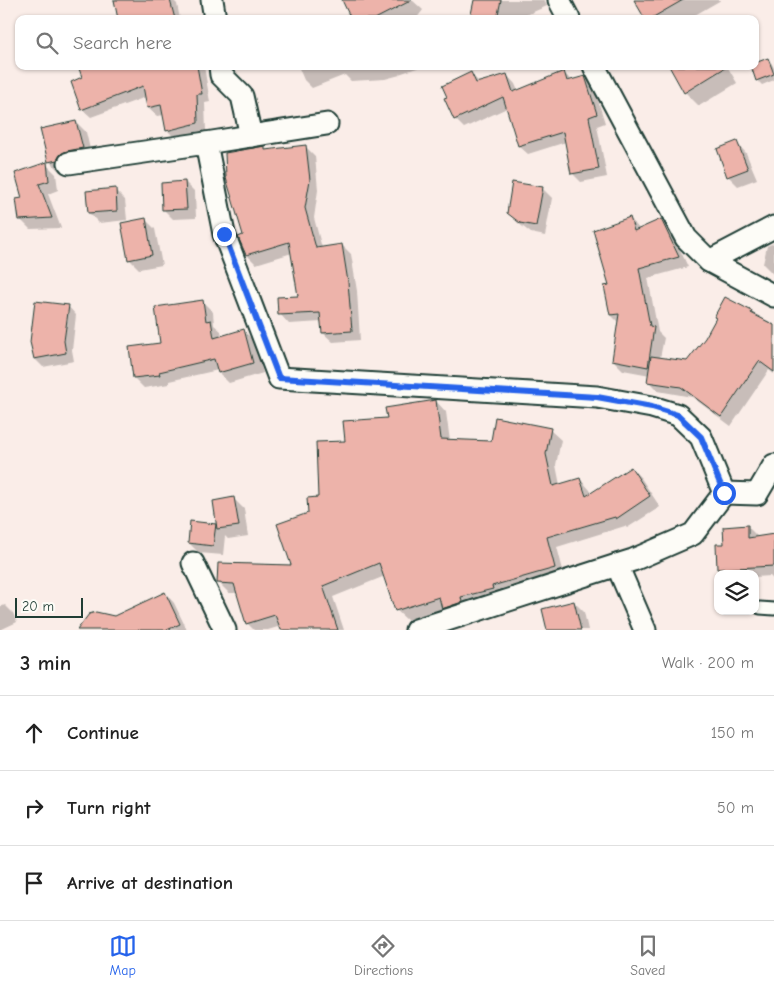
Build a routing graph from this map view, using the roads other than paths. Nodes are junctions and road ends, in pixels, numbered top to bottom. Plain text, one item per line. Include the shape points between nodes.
1 (212, 0) edge
2 (559, 0) edge
3 (214, 15) edge
4 (567, 15) edge
5 (220, 70) edge
6 (596, 70) edge
7 (327, 124) dead end
8 (251, 136) junction
9 (206, 144) junction
10 (69, 162) dead end
11 (774, 227) edge
12 (709, 261) junction
13 (774, 296) edge
14 (774, 465) edge
15 (724, 493) junction
16 (193, 564) dead end
17 (617, 566) junction
18 (760, 608) dead end
19 (774, 609) edge
20 (226, 630) edge
21 (416, 630) edge
22 (645, 630) edge

1 - 3 street
2 - 4 street
5 - 8 street via 221,75 242,96
6 - 12 street via 686,238
7 - 8 street
8 - 9 street
9 - 10 street
9 - 15 street via 224,234 279,378 597,397 652,407 678,415 701,437
11 - 12 street
12 - 13 street
14 - 15 street via 757,494
15 - 17 street via 693,534
16 - 20 street
17 - 21 street
17 - 22 street
18 - 19 lane

